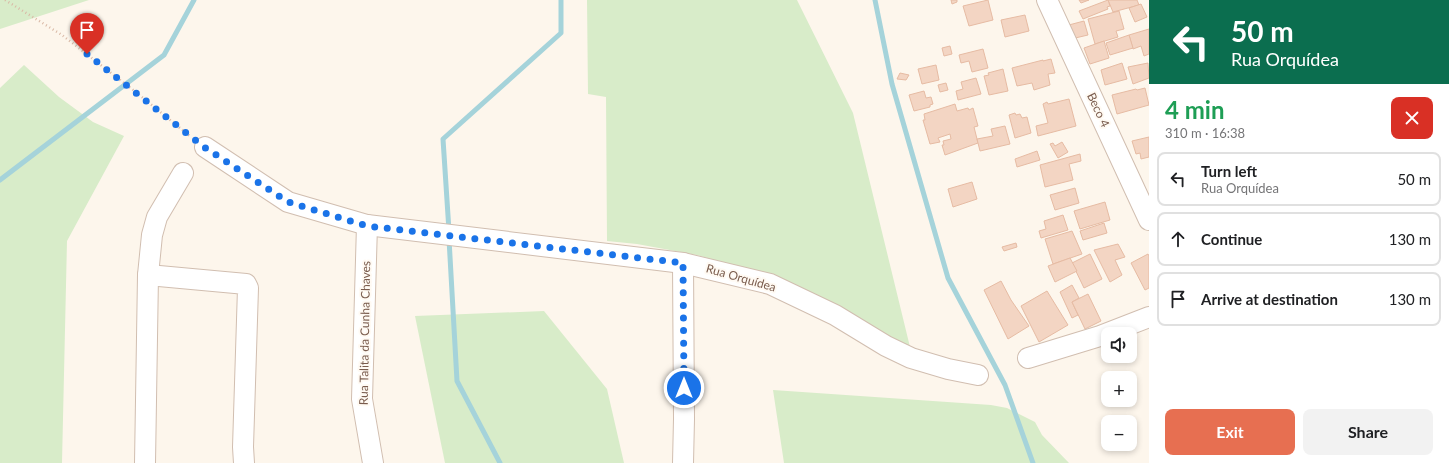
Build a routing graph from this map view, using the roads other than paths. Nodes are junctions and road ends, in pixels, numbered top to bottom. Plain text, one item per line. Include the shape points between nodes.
1 (1047, 0) edge
2 (204, 147) road end
3 (183, 174) dead end
4 (1149, 220) edge
5 (367, 226) junction
6 (683, 263) junction
7 (148, 275) junction
8 (1149, 317) edge
9 (1028, 358) dead end
10 (978, 375) dead end
11 (145, 463) edge
12 (244, 463) edge
13 (373, 463) edge
14 (683, 463) edge

1 - 4 street, Beco 4
2 - 5 street, Rua Orquídea via 288,202
3 - 7 street via 165,202 154,226
5 - 6 street, Rua Orquídea
5 - 13 street, Rua Talita da Cunha Chaves via 362,399
6 - 10 street, Rua Orquídea via 770,284 835,315 911,358
6 - 14 street
7 - 11 street
7 - 12 street via 246,284 248,288
8 - 9 street via 1100,336

